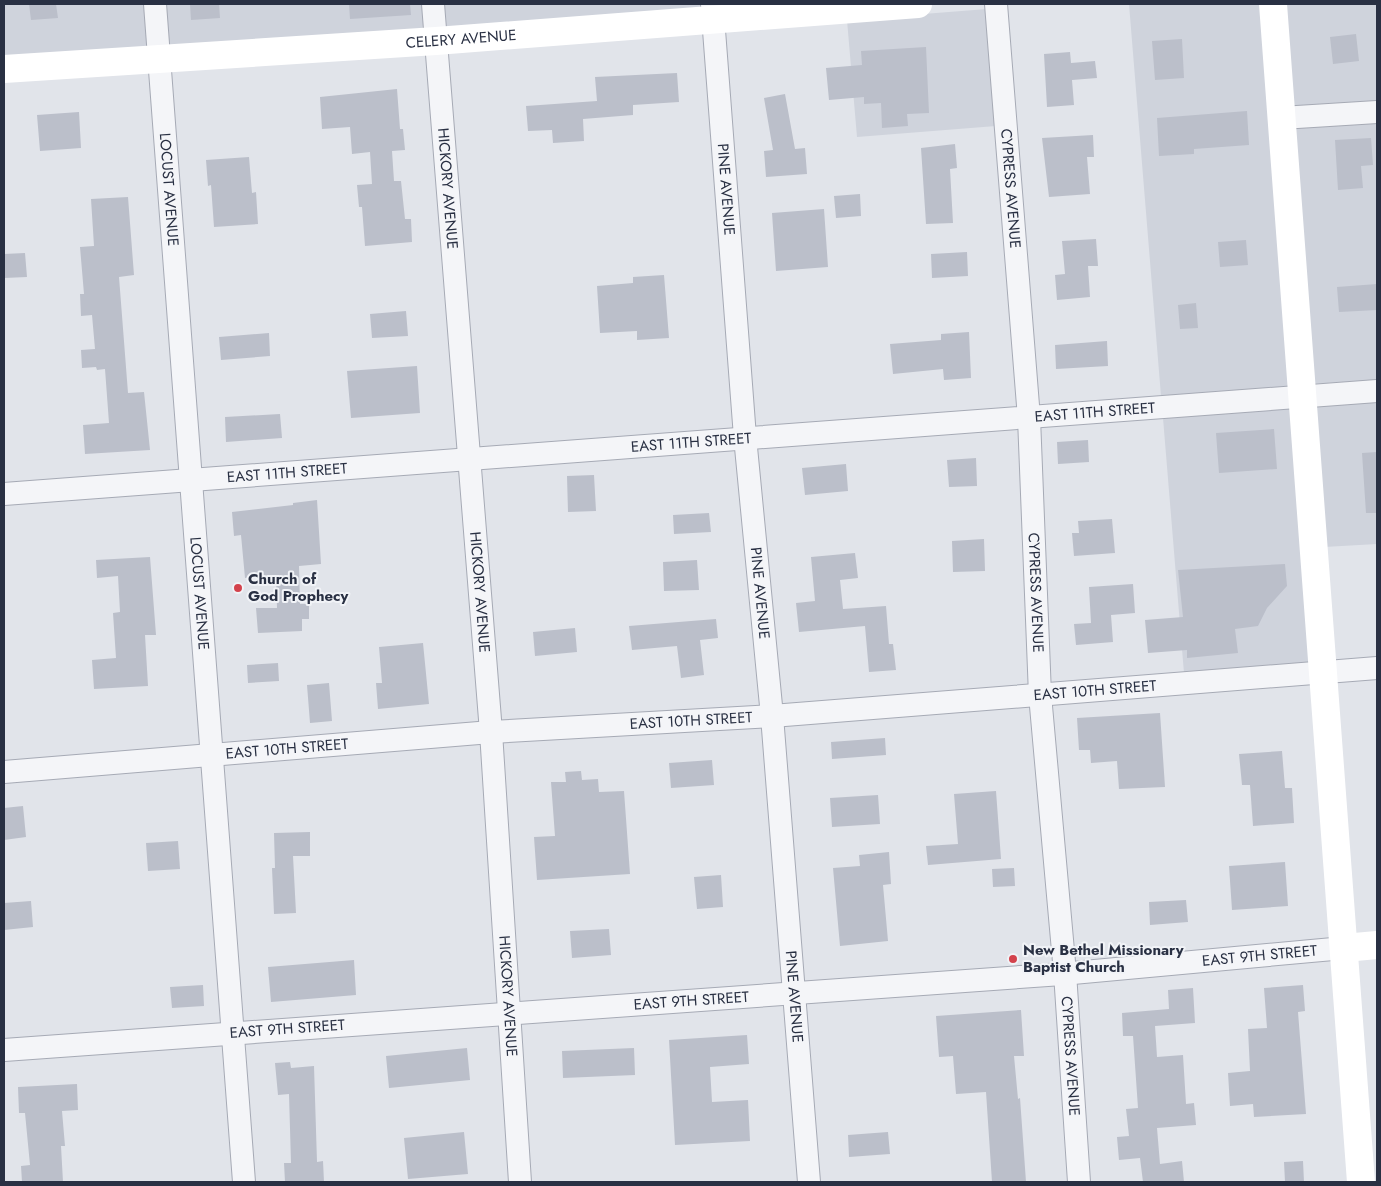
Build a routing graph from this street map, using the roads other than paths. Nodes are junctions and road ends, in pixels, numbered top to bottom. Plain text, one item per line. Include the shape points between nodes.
1 (155, 4) edge
2 (433, 4) edge
3 (918, 4) edge
4 (996, 4) edge
5 (1273, 4) edge
6 (712, 11) edge
7 (436, 41) junction
8 (159, 59) junction
9 (4, 69) edge
10 (1377, 112) edge
11 (1281, 118) junction
12 (1377, 391) edge
13 (1302, 396) junction
14 (1029, 418) junction
15 (745, 437) junction
16 (469, 459) junction
17 (191, 480) junction
18 (4, 494) edge
19 (1377, 668) edge
20 (1325, 672) junction
21 (1040, 696) junction
22 (772, 716) junction
23 (492, 732) junction
24 (213, 756) junction
25 (4, 772) edge
26 (1377, 945) edge
27 (1344, 948) junction
28 (1065, 973) junction
29 (794, 993) junction
30 (510, 1014) junction
31 (232, 1032) junction
32 (4, 1050) edge
33 (244, 1182) edge
34 (520, 1182) edge
35 (809, 1182) edge
36 (1079, 1182) edge
37 (1362, 1182) edge

1 - 8 street, LOCUST AVENUE
2 - 7 street, HICKORY AVENUE
3 - 6 main road, CELERY AVENUE
4 - 14 street, CYPRESS AVENUE
5 - 11 main road
6 - 7 main road, CELERY AVENUE
6 - 15 street, PINE AVENUE
7 - 8 main road, CELERY AVENUE
7 - 16 street, HICKORY AVENUE
8 - 9 main road, CELERY AVENUE
8 - 17 street, LOCUST AVENUE
10 - 11 street
11 - 13 main road
12 - 13 street, EAST 11TH STREET
13 - 14 street, EAST 11TH STREET
13 - 20 main road
14 - 15 street, EAST 11TH STREET
14 - 21 street, CYPRESS AVENUE
15 - 16 street, EAST 11TH STREET
15 - 22 street, PINE AVENUE
16 - 17 street, EAST 11TH STREET
16 - 23 street, HICKORY AVENUE
17 - 18 street, EAST 11TH STREET
17 - 24 street, LOCUST AVENUE
19 - 20 street, EAST 10TH STREET
20 - 21 street, EAST 10TH STREET
20 - 27 main road
21 - 22 street, EAST 10TH STREET
21 - 28 street, CYPRESS AVENUE
22 - 23 street, EAST 10TH STREET
22 - 29 street, PINE AVENUE
23 - 24 street, EAST 10TH STREET
23 - 30 street, HICKORY AVENUE
24 - 25 street, EAST 10TH STREET
24 - 31 street, LOCUST AVENUE
26 - 27 main road, EAST 9TH STREET
27 - 28 street, EAST 9TH STREET
27 - 37 main road
28 - 29 street, EAST 9TH STREET
28 - 36 street, CYPRESS AVENUE
29 - 30 street, EAST 9TH STREET
29 - 35 street, PINE AVENUE
30 - 31 street, EAST 9TH STREET
30 - 34 street, HICKORY AVENUE
31 - 32 street, EAST 9TH STREET
31 - 33 street, LOCUST AVENUE

